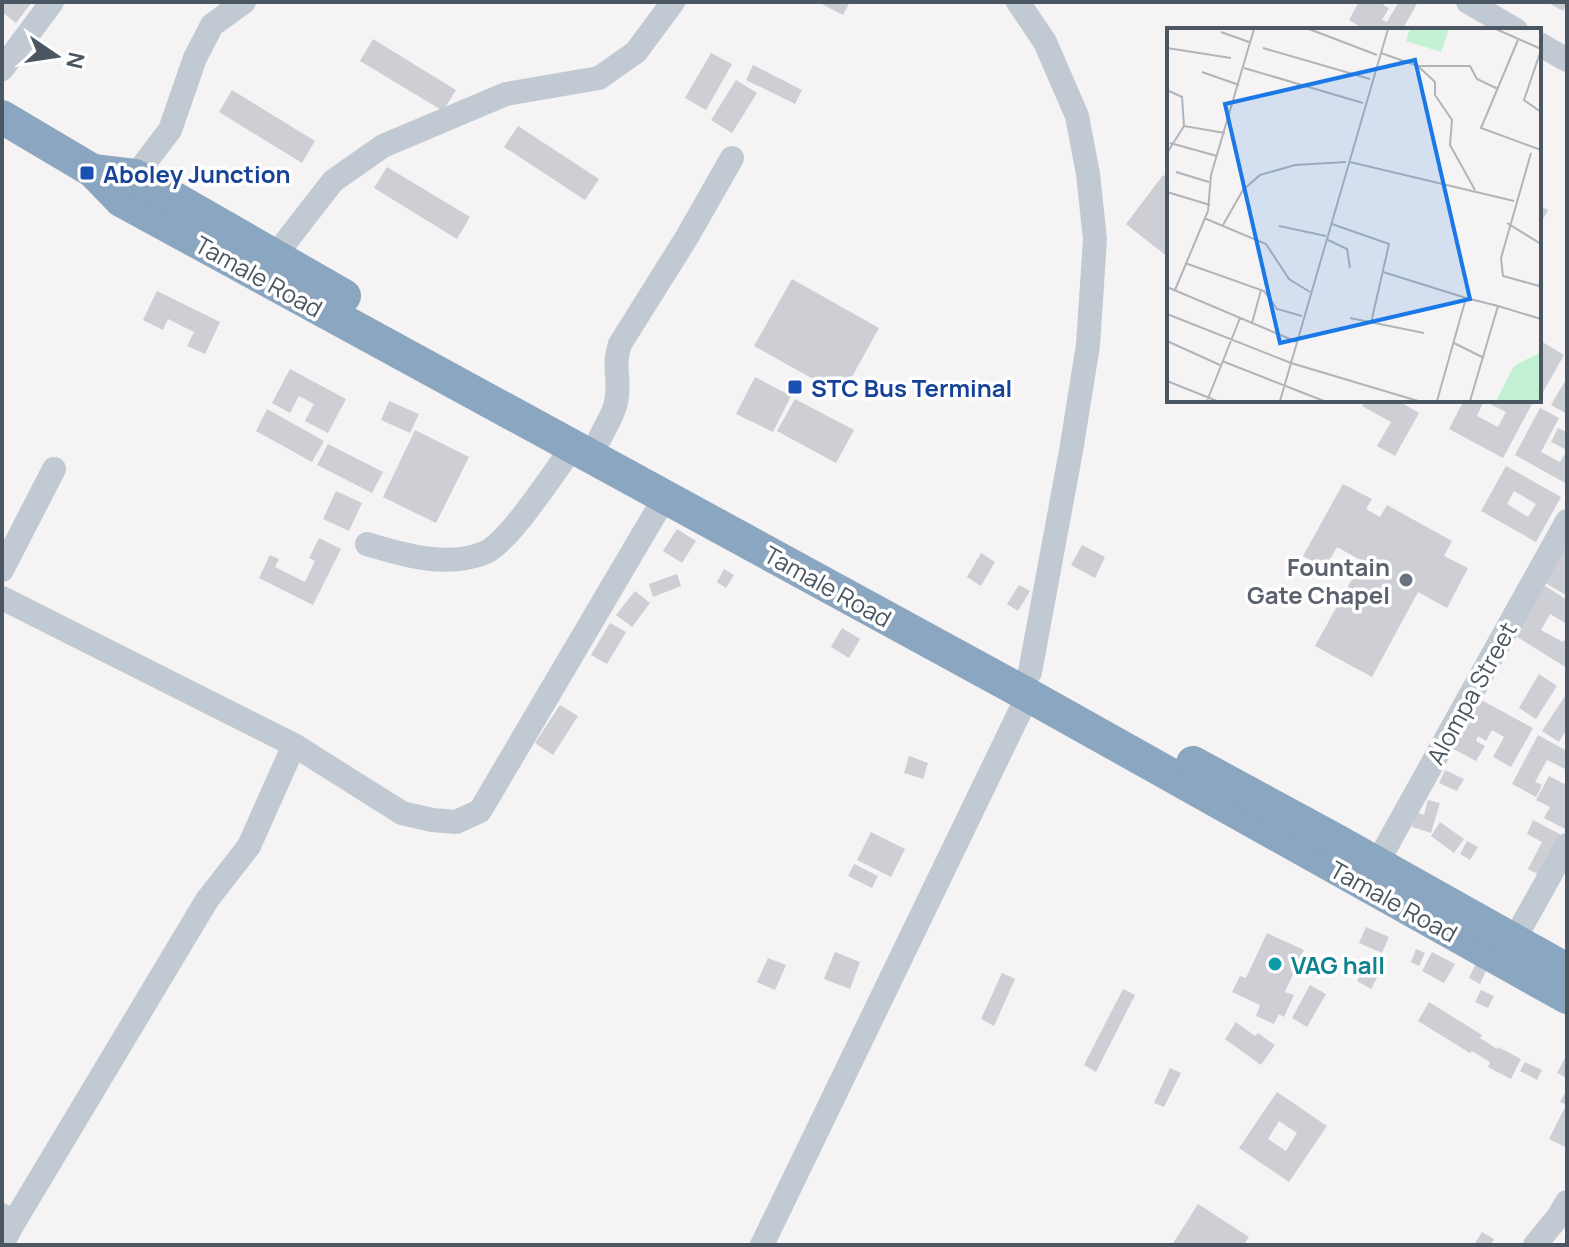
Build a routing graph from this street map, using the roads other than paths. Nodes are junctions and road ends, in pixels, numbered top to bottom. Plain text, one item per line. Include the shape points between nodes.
1 (52, 2) edge
2 (244, 2) edge
3 (673, 2) edge
4 (1018, 2) edge
5 (1468, 2) edge
6 (1513, 28) edge
7 (1541, 45) edge
8 (1567, 60) edge
9 (2, 69) edge
10 (2, 117) edge
11 (732, 158) dead end
12 (93, 171) junction
13 (135, 176) junction
14 (274, 257) junction
15 (586, 443) junction
16 (54, 469) dead end
17 (665, 497) junction
18 (1567, 521) edge
19 (367, 544) dead end
20 (793, 554) junction
21 (2, 570) edge
22 (2, 598) edge
23 (1029, 684) junction
24 (294, 745) junction
25 (1189, 774) junction
26 (1567, 845) edge
27 (1376, 865) junction
28 (1514, 940) junction
29 (1567, 971) edge
30 (1567, 997) edge
31 (1567, 1202) edge
32 (8, 1218) edge
33 (2, 1244) edge
34 (762, 1245) edge
35 (1535, 1245) edge

1 - 9 street
2 - 13 street via 212,25 170,130
3 - 14 street via 636,52 599,78 506,94 383,146 333,181
4 - 23 street via 1045,42 1077,116 1095,239 1088,345
5 - 6 street
7 - 8 street
10 - 12 highway, Tamale Road
11 - 15 street via 620,344 614,360 616,404
12 - 13 highway, Tamale Road
12 - 15 highway, Tamale Road via 121,200
13 - 14 highway, Tamale Road
14 - 15 highway, Tamale Road
15 - 17 highway, Tamale Road
15 - 19 street via 486,553 455,560 402,555
15 - 20 highway, Tamale Road
16 - 21 street
17 - 20 highway, Tamale Road
17 - 24 street via 480,811 456,822 402,813
18 - 27 street, Alompa Street
20 - 23 highway, Tamale Road
22 - 24 street
23 - 25 highway, Tamale Road
23 - 34 street
24 - 32 street via 249,846 207,900
25 - 27 highway, Tamale Road via 1333,839
25 - 30 highway, Tamale Road
26 - 28 street
27 - 28 highway, Tamale Road
28 - 29 highway, Tamale Road
31 - 35 street
32 - 33 street

